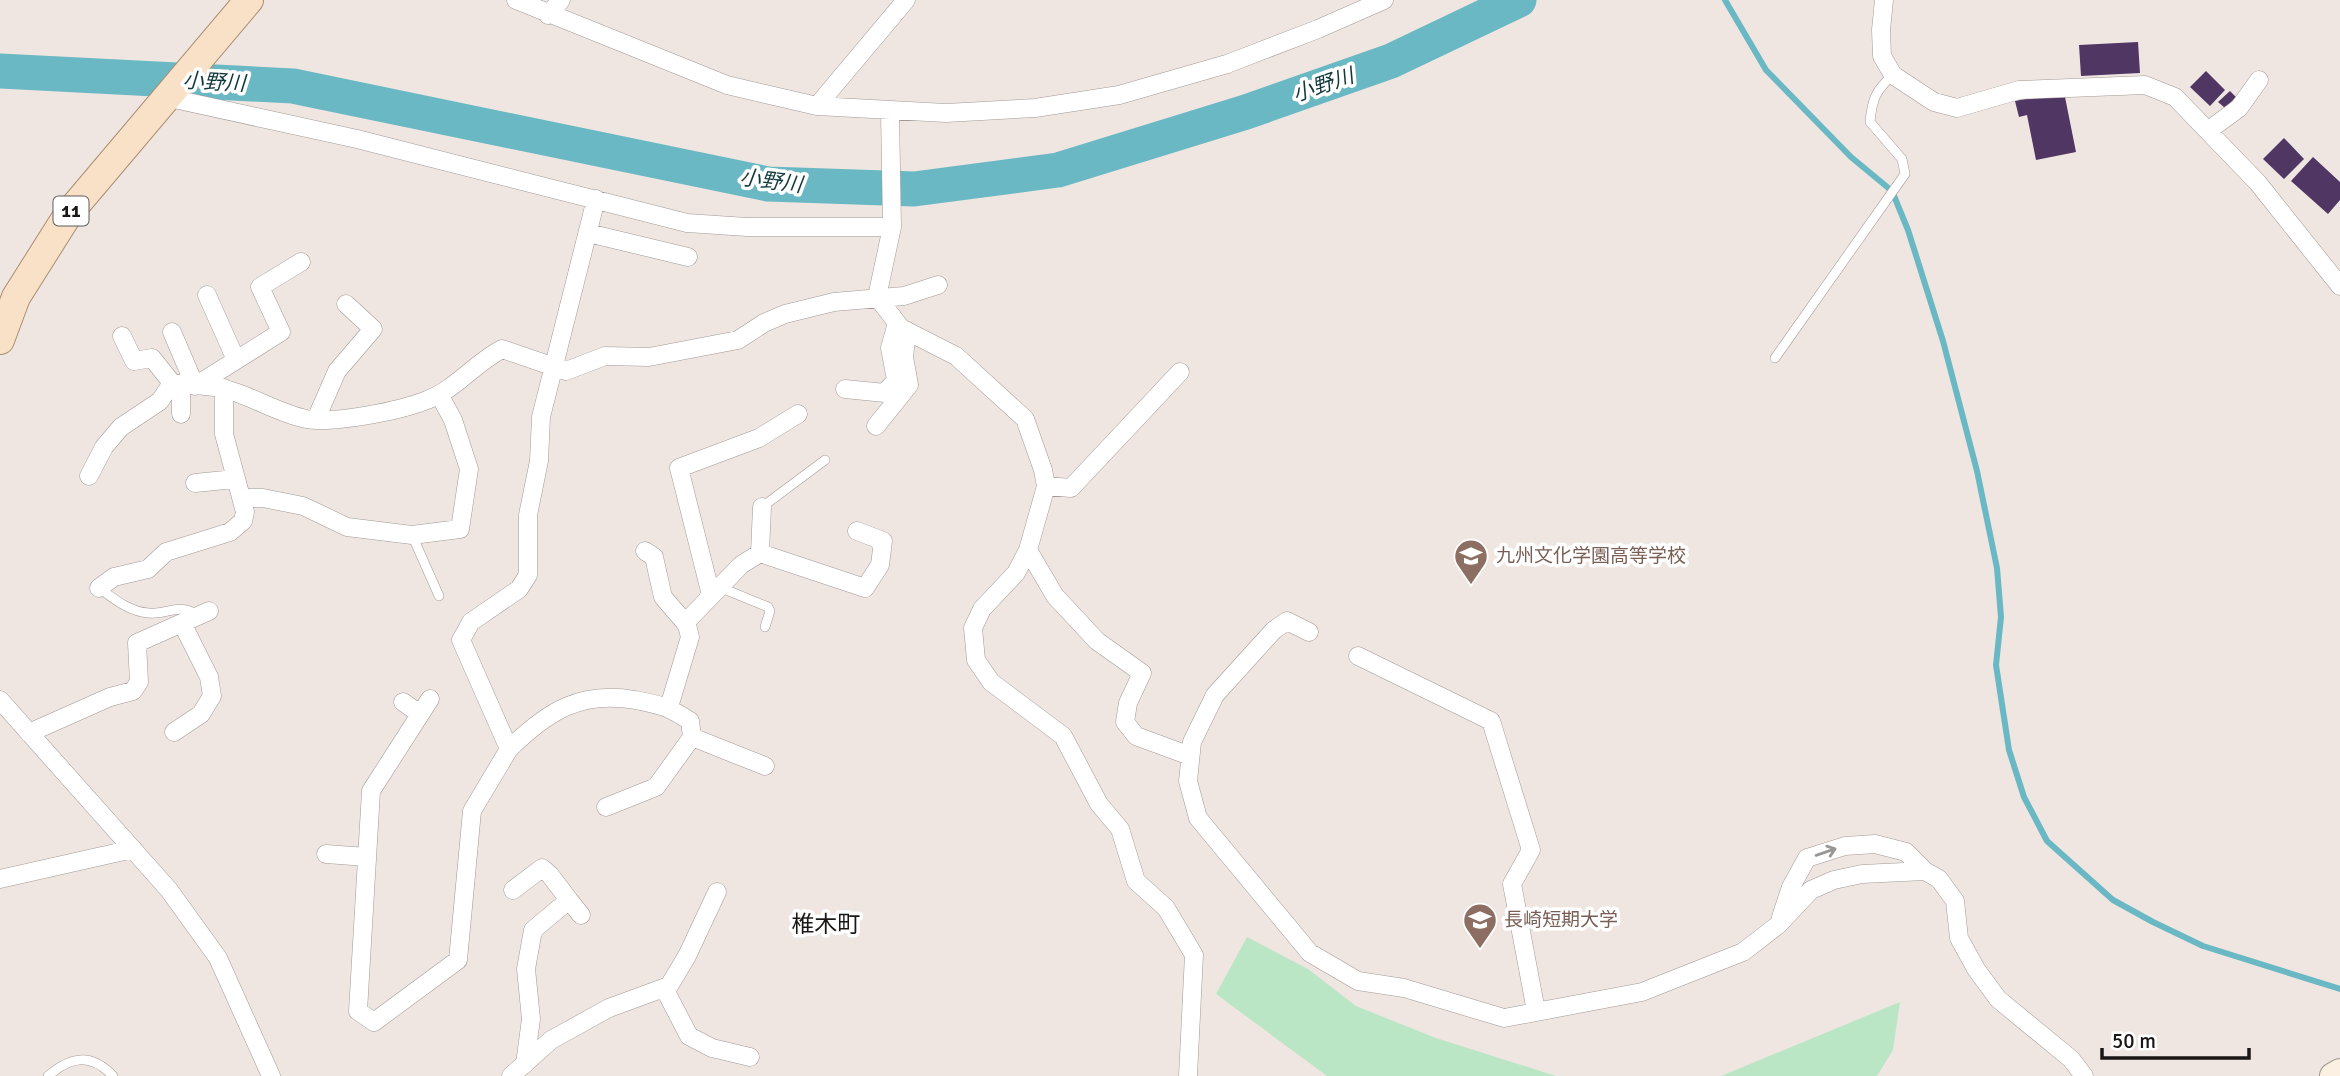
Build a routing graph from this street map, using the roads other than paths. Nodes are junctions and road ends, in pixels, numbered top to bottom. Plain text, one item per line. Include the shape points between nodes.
1 (516, 0) edge
2 (561, 0) edge
3 (906, 0) edge
4 (1384, 0) edge
5 (1884, 0) edge
6 (247, 2) edge
7 (548, 15) junction
8 (1892, 75) junction
9 (2259, 80) dead end
10 (165, 97) junction
11 (817, 106) junction
12 (890, 118) junction
13 (2208, 130) junction
14 (596, 200) junction
15 (892, 223) junction
16 (588, 233) junction
17 (688, 257) dead end
18 (301, 262) dead end
19 (938, 285) dead end
20 (2340, 286) edge
21 (8, 294) edge
22 (207, 295) dead end
23 (877, 297) junction
24 (346, 304) dead end
25 (902, 327) junction
26 (172, 332) dead end
27 (122, 336) dead end
28 (0, 340) edge
29 (1774, 358) dead end
30 (236, 360) junction
31 (554, 366) junction
32 (1180, 372) dead end
33 (183, 385) junction
34 (224, 388) junction
35 (845, 389) dead end
36 (439, 394) junction
37 (181, 414) dead end
38 (798, 414) dead end
39 (316, 419) junction
40 (876, 426) dead end
41 (825, 460) dead end
42 (89, 476) dead end
43 (235, 479) junction
44 (195, 483) dead end
45 (1046, 486) junction
46 (241, 498) junction
47 (762, 508) joint
48 (857, 531) dead end
49 (412, 535) junction
50 (1028, 550) junction
51 (645, 551) dead end
52 (760, 553) junction
53 (99, 588) joint
54 (715, 591) junction
55 (439, 596) dead end
56 (197, 616) junction
57 (685, 623) junction
58 (765, 627) dead end
59 (1308, 632) dead end
60 (1358, 656) dead end
61 (0, 700) edge
62 (402, 702) dead end
63 (668, 707) junction
64 (174, 732) dead end
65 (29, 733) junction
66 (692, 737) junction
67 (509, 749) junction
68 (1190, 755) junction
69 (765, 766) dead end
70 (606, 807) dead end
71 (132, 849) junction
72 (326, 854) dead end
73 (367, 857) junction
74 (1925, 871) junction
75 (0, 879) edge
76 (513, 890) dead end
77 (717, 892) dead end
78 (569, 900) junction
79 (581, 915) dead end
80 (1778, 925) junction
81 (664, 988) junction
82 (1536, 1011) junction
83 (750, 1057) dead end
84 (525, 1063) junction
85 (2340, 1072) edge
86 (48, 1076) edge
87 (113, 1076) edge
88 (271, 1076) edge
89 (511, 1076) edge
90 (1188, 1076) edge
91 (2084, 1076) edge
92 (2333, 1076) edge

1 - 7 street
2 - 7 street
3 - 11 street
4 - 12 street via 1227,64 1119,95 1035,108
5 - 8 street via 1882,56
6 - 10 main road, 11
7 - 11 street via 727,85
8 - 13 street via 1934,102 1957,108 2019,90 2145,85 2175,97
8 - 29 lane via 1879,87 1870,122 1902,159 1905,174
9 - 13 street via 2239,108
10 - 14 street via 358,139
10 - 21 main road, 11
11 - 12 street
12 - 15 street
13 - 20 street via 2258,183
14 - 15 street via 687,223 747,227
14 - 16 street
15 - 23 street
16 - 17 street
16 - 31 street
18 - 30 street via 260,287 281,332
19 - 23 street via 904,296
21 - 28 main road, 11
22 - 30 street
23 - 25 street
23 - 31 street via 785,314 738,341 649,357 605,356 566,371
24 - 39 street via 373,329 337,371
25 - 35 street via 890,348 896,380 885,393
25 - 40 street via 909,385
25 - 45 street via 956,356 1025,419
26 - 33 street
27 - 33 street via 134,361 152,358
30 - 33 street
31 - 36 street via 502,349
31 - 67 street via 541,417 539,461 528,515 528,575 519,589 471,622 461,640
32 - 45 street via 1071,488
33 - 34 street
33 - 37 street
33 - 42 street via 121,427
34 - 39 street
34 - 43 street via 224,434
36 - 39 street via 383,412
36 - 49 street via 453,420 468,469 460,529
38 - 54 street via 759,438 679,468
41 - 47 lane
43 - 44 street
43 - 46 street
45 - 50 street
46 - 49 street via 303,506 347,527
46 - 53 street via 243,521 230,532 166,552 148,569 114,577
47 - 52 street
48 - 52 street via 883,541 880,565 865,588
49 - 55 lane
50 - 68 street via 1055,596 1097,641 1142,673 1125,722 1136,736
50 - 90 street via 1016,573 982,609 973,628 976,660 991,682 1063,736 1099,804 1120,829 1136,881 1166,908 1194,955
51 - 57 street via 654,557 663,597
52 - 54 street
53 - 56 lane via 121,605 149,613 184,608
54 - 57 street
54 - 58 lane via 768,607
56 - 64 street via 212,696 201,714
56 - 65 street via 136,643 139,682 133,691
57 - 63 street via 690,637
59 - 68 street via 1287,621 1274,630 1215,695
60 - 82 street via 1491,721 1531,850 1512,884
61 - 65 street
62 - 73 street via 425,707 371,790
63 - 66 street via 690,722
63 - 67 street via 612,696 575,702 534,724
65 - 71 street
66 - 69 street
66 - 70 street via 656,787
67 - 73 street via 472,811 458,960 374,1022 358,1011
68 - 82 street via 1188,782 1198,818 1310,953 1357,981 1404,988 1504,1018
71 - 75 street
71 - 88 street via 169,890 218,958
72 - 73 street
74 - 80 street via 1834,880 1811,890
80 -> 74 street via 1807,858 1845,846 1875,844 1906,852
74 - 91 street via 1939,879 1955,901 1959,939 1998,999 2071,1059
76 - 78 street via 542,868
77 - 81 street via 687,957
78 - 79 street
78 - 84 street via 533,930 526,969 531,1019
80 - 82 street via 1743,952 1642,992
81 - 83 street via 689,1036 712,1048
81 - 84 street via 597,1014 551,1040
84 - 89 street
85 - 92 street
86 - 87 lane via 81,1058 104,1066

